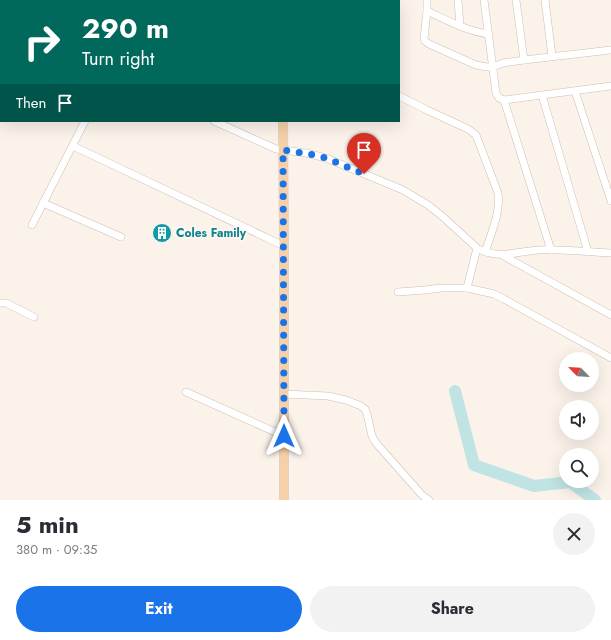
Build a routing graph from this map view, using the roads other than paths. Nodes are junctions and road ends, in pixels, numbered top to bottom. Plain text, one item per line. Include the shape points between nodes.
1 (427, 0) edge
2 (458, 0) edge
3 (484, 0) edge
4 (516, 0) edge
5 (545, 0) edge
6 (427, 11) junction
7 (460, 26) junction
8 (488, 34) junction
9 (611, 50) edge
10 (552, 56) junction
11 (524, 60) junction
12 (492, 67) junction
13 (611, 86) edge
14 (575, 91) junction
15 (542, 95) junction
16 (400, 96) edge
17 (504, 100) junction
18 (85, 122) edge
19 (216, 122) edge
20 (283, 122) edge
21 (73, 146) junction
22 (283, 150) junction
23 (611, 201) edge
24 (43, 203) junction
25 (32, 225) dead end
26 (121, 237) dead end
27 (284, 246) junction
28 (478, 248) junction
29 (551, 250) junction
30 (485, 252) junction
31 (588, 252) junction
32 (611, 253) edge
33 (501, 255) junction
34 (467, 288) junction
35 (398, 292) dead end
36 (0, 303) edge
37 (611, 315) edge
38 (34, 317) dead end
39 (611, 358) edge
40 (186, 392) dead end
41 (284, 394) junction
42 (284, 436) junction
43 (284, 500) edge
44 (428, 500) edge

1 - 6 street
2 - 7 street
3 - 8 street
4 - 11 street
5 - 10 street
6 - 7 street
6 - 12 street via 424,38 427,43 481,67
7 - 8 street
8 - 12 street
9 - 10 street
10 - 11 street
11 - 12 street
12 - 17 street via 496,93
13 - 14 street
14 - 15 street
14 - 23 street
15 - 17 street
15 - 31 street
16 - 30 street via 468,129 476,136 499,198
17 - 29 street
18 - 21 street
19 - 22 street
20 - 22 main road
21 - 24 street
21 - 27 street
22 - 27 main road
22 - 28 street via 326,158 403,190 438,212
24 - 25 street
24 - 26 street
27 - 41 main road
28 - 30 street
28 - 34 street
29 - 31 street
29 - 33 street
30 - 33 street
31 - 32 street
33 - 37 street
34 - 35 street
34 - 39 street via 494,294
36 - 38 street via 6,303
40 - 42 street
41 - 42 main road
41 - 44 street via 337,397 361,406 365,409 376,443
42 - 43 main road

